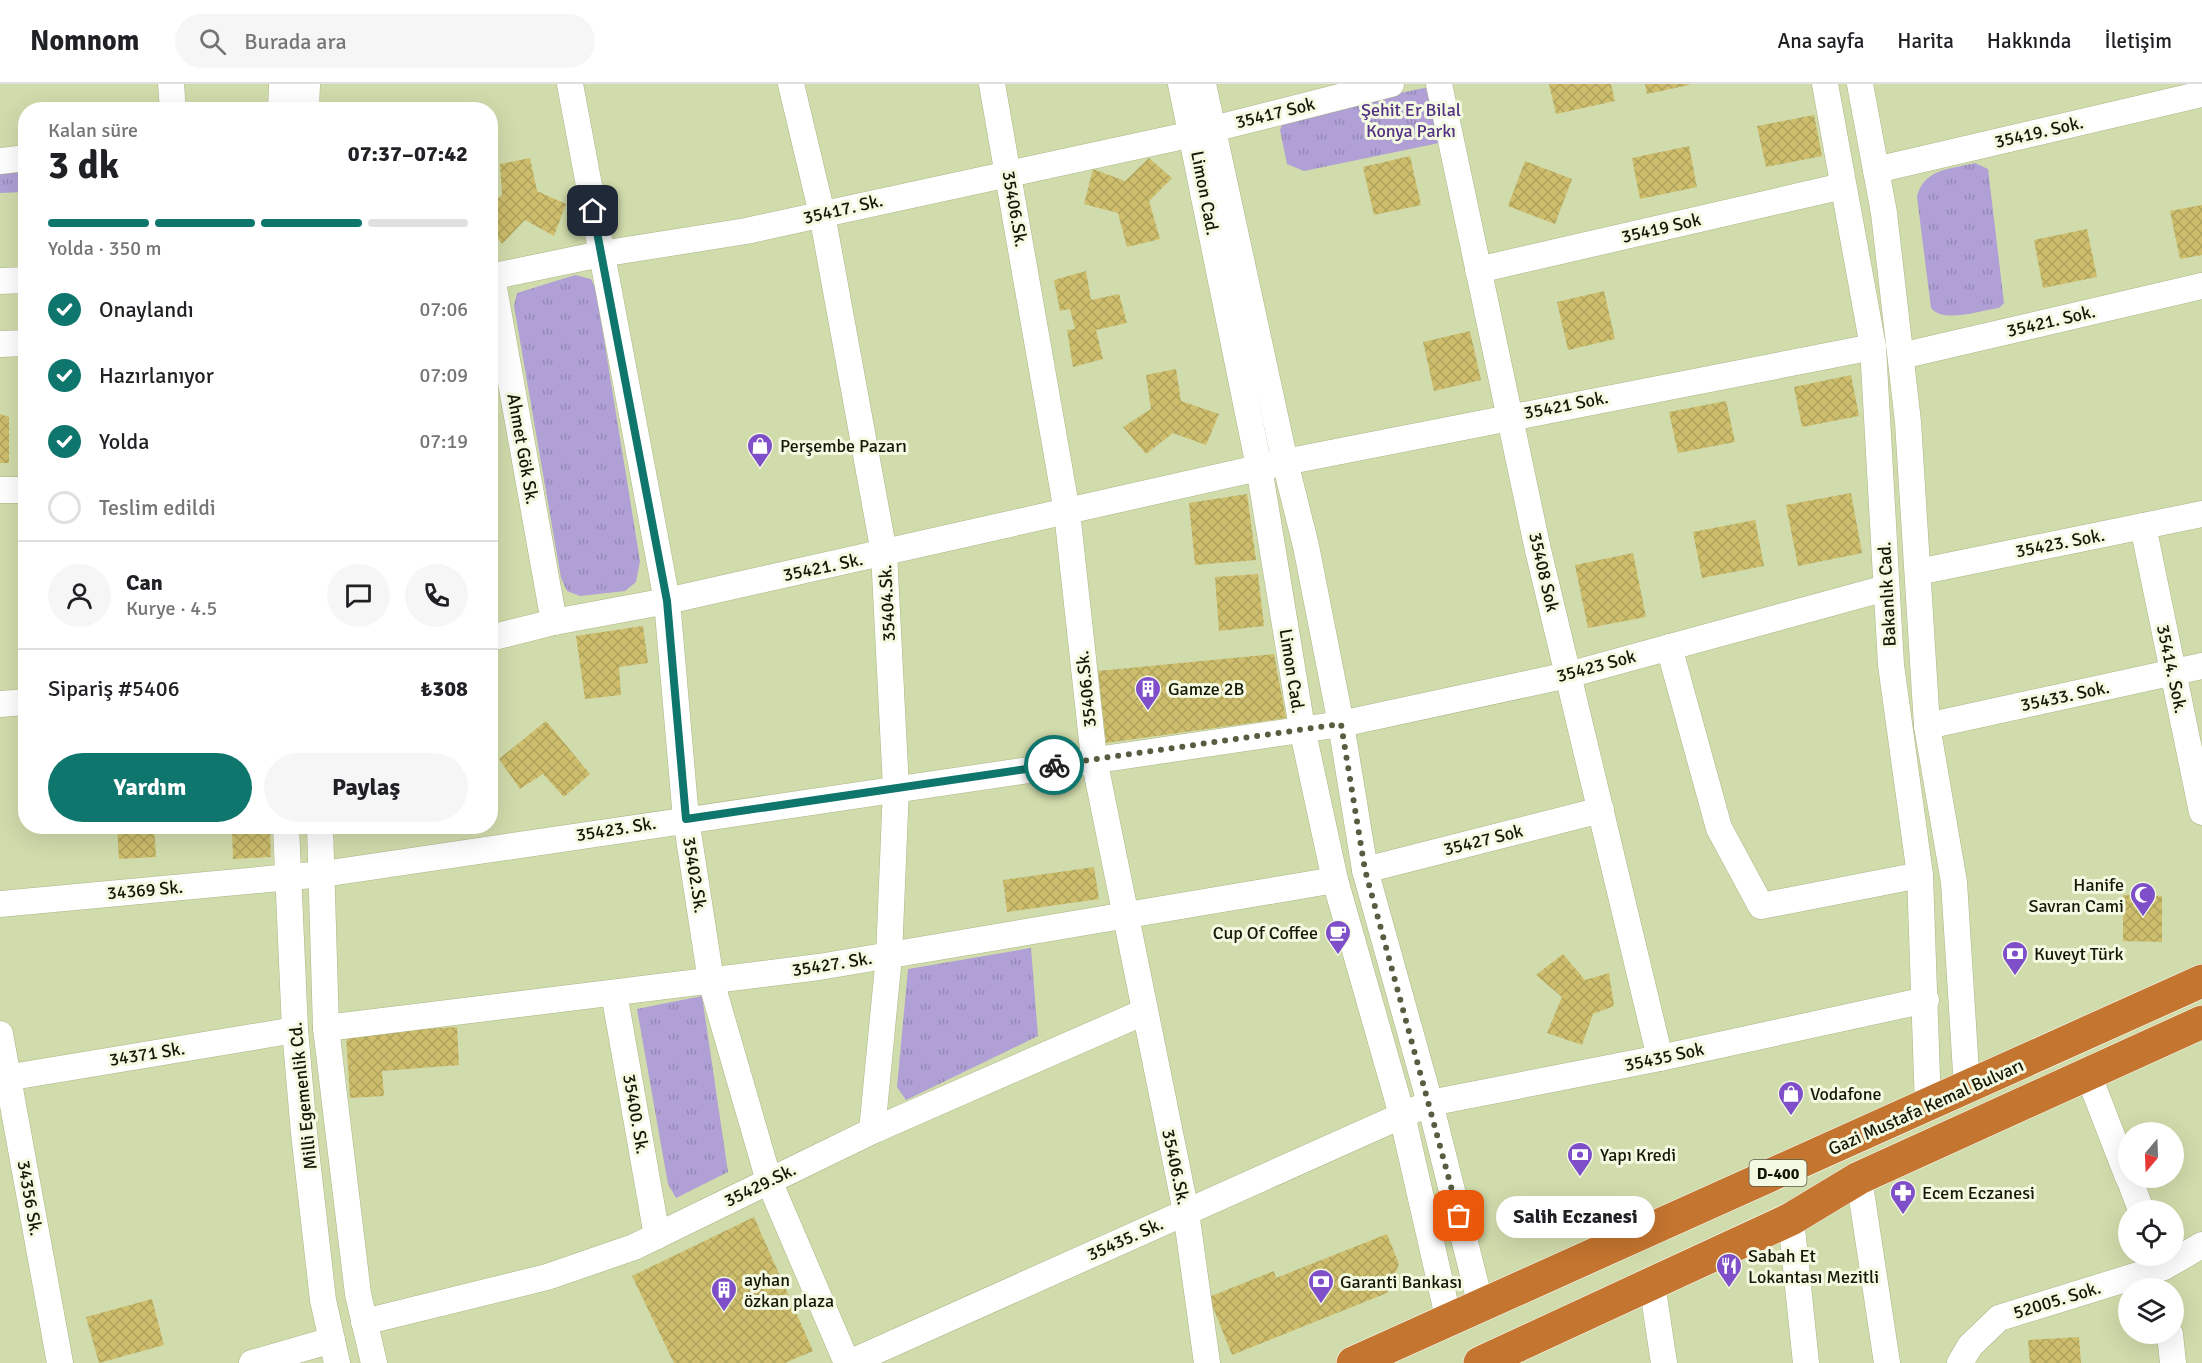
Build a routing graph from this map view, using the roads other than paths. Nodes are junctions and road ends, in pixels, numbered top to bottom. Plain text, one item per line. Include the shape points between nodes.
1 (171, 84) edge
2 (282, 84) edge
3 (307, 84) edge
4 (570, 84) edge
5 (791, 84) edge
6 (992, 84) edge
7 (1181, 84) edge
8 (1203, 84) edge
9 (1391, 84) edge
10 (1439, 84) edge
11 (1825, 84) edge
12 (1860, 84) edge
13 (2202, 94) edge
14 (172, 102) edge
15 (281, 102) edge
16 (306, 102) edge
17 (1203, 131) junction
18 (18, 159) edge
19 (0, 161) edge
20 (1876, 170) junction
21 (1009, 172) junction
22 (1843, 186) junction
23 (822, 214) junction
24 (601, 254) junction
25 (1478, 270) junction
26 (498, 276) edge
27 (18, 280) edge
28 (0, 281) edge
29 (2202, 286) edge
30 (498, 315) edge
31 (18, 343) edge
32 (0, 344) edge
33 (1873, 347) junction
34 (1901, 356) junction
35 (1509, 416) junction
36 (1285, 462) junction
37 (1259, 467) junction
38 (0, 490) edge
39 (18, 490) edge
40 (1067, 512) junction
41 (2202, 514) edge
42 (2143, 526) junction
43 (884, 553) junction
44 (1918, 572) junction
45 (1886, 588) junction
46 (667, 601) junction
47 (554, 622) junction
48 (498, 636) edge
49 (1669, 647) junction
50 (2202, 666) edge
51 (2173, 672) junction
52 (1568, 675) junction
53 (18, 703) edge
54 (0, 704) edge
55 (1341, 724) junction
56 (1927, 726) junction
57 (1302, 728) junction
58 (1094, 759) junction
59 (896, 788) junction
60 (1601, 810) junction
61 (2202, 812) edge
62 (686, 819) junction
63 (286, 834) edge
64 (320, 834) edge
65 (1365, 870) junction
66 (323, 874) junction
67 (1920, 875) junction
68 (289, 877) junction
69 (1335, 880) junction
70 (0, 904) edge
71 (1124, 916) junction
72 (889, 956) junction
73 (711, 981) junction
74 (2202, 981) edge
75 (614, 993) junction
76 (1926, 1000) junction
77 (1144, 1012) junction
78 (2202, 1022) edge
79 (326, 1028) junction
80 (295, 1030) junction
81 (0, 1034) edge
82 (1660, 1058) junction
83 (2088, 1074) junction
84 (4, 1078) edge
85 (1967, 1088) junction
86 (1430, 1103) junction
87 (1928, 1106) junction
88 (1402, 1115) junction
89 (872, 1131) junction
90 (2118, 1149) edge
91 (1860, 1178) junction
92 (769, 1182) junction
93 (1186, 1212) junction
94 (1791, 1219) junction
95 (657, 1236) junction
96 (2202, 1245) edge
97 (2163, 1270) edge
98 (1652, 1284) junction
99 (1481, 1306) junction
100 (1449, 1321) junction
101 (364, 1322) junction
102 (2171, 1344) edge
103 (335, 1352) edge
104 (60, 1363) edge
105 (252, 1363) edge
106 (374, 1363) edge
107 (848, 1363) edge
108 (1207, 1363) edge
109 (1353, 1363) edge
110 (1480, 1363) edge
111 (1664, 1363) edge
112 (1806, 1363) edge
113 (1887, 1363) edge
114 (1960, 1363) edge
115 (2173, 1363) edge

1 - 14 street
2 - 15 street
3 - 16 street
4 - 24 street, 35402.Sk.
5 - 23 street, 35404.Sk.
6 - 21 street, 35406.Sk.
7 - 17 street, Limon Cad.
8 - 17 street, Limon Cad.
9 - 17 street, 35417 Sok
10 - 25 street, 35408 Sok
11 - 22 street, Bakanlık Cad.
12 - 20 street, Bakanlık Cad.
13 - 20 street, 35419. Sok.
17 - 21 street, 35417. Sk.
17 - 36 street, Limon Cad.
17 - 37 street, Limon Cad.
18 - 19 street
20 - 34 street, Bakanlık Cad.
21 - 23 street, 35417. Sk.
21 - 40 street, 35406.Sk.
22 - 25 street, 35419 Sok
22 - 33 street, Bakanlık Cad.
23 - 24 street, 35417. Sk. via 746,231
23 - 43 street, 35404.Sk.
24 - 26 street, 35417. Sk.
24 - 46 street, 35402.Sk.
25 - 35 street, 35408 Sok
27 - 28 street
29 - 34 street, 35421. Sok.
30 - 47 street, Ahmet Gök Sk.
31 - 32 street
33 - 35 street, 35421 Sok.
33 - 45 street, Bakanlık Cad.
34 - 44 street, Bakanlık Cad.
35 - 36 street, 35421 Sok.
35 - 52 street, 35408 Sok
36 - 37 street, 35421 Sok.
36 - 55 street, Limon Cad.
37 - 40 street, 35421. Sk.
37 - 57 street, Limon Cad.
38 - 39 street
40 - 43 street, 35421. Sk.
40 - 58 street, 35406.Sk.
41 - 42 street, 35423. Sok.
42 - 44 street, 35423. Sok.
42 - 51 street, 35414. Sok.
43 - 46 street, 35421. Sk.
43 - 59 street, 35404.Sk.
44 - 56 street, Bakanlık Cad.
45 - 49 street, 35423 Sok
45 - 67 street, Bakanlık Cad. via 1891,665
46 - 47 street, 35421. Sk.
46 - 62 street, 35402.Sk.
47 - 48 street, 35421. Sk.
49 - 52 street, 35423 Sok
49 - 67 street via 1719,828 1761,906
50 - 51 street, 35433. Sok.
51 - 56 street, 35433. Sok.
51 - 61 street, 35414. Sok.
52 - 55 street, 35423 Sok
52 - 60 street, 35408 Sok
53 - 54 street
55 - 57 street, 35423 Sok
55 - 65 street, Limon Cad.
56 - 85 street, Bakanlık Cad. via 1954,882
57 - 58 street, 35423. Sk.
57 - 69 street, Limon Cad.
58 - 59 street, 35423. Sk.
58 - 71 street, 35406.Sk.
59 - 62 street, 35423. Sk.
59 - 72 street, 35404.Sk.
60 - 65 street, 35427 Sok
60 - 82 street, 35408 Sok
62 - 66 street, 35423. Sk.
62 - 73 street, 35402.Sk.
63 - 68 street, Milli Egemenlik Cd.
64 - 66 street
65 - 86 street, Limon Cad.
66 - 68 street, 35423. Sk.
66 - 79 street
67 - 76 street, Bakanlık Cad.
68 - 70 street, 34369 Sk.
68 - 80 street, Milli Egemenlik Cd.
69 - 71 street, 35427. Sk.
69 - 88 street, Limon Cad.
71 - 72 street, 35427. Sk.
71 - 77 street, 35406.Sk.
72 - 73 street, 35427. Sk.
72 - 89 street, 35404.Sk.
73 - 75 street, 35427. Sk.
73 - 92 street, 35402.Sk.
74 - 85 highway, Gazi Mustafa Kemal Bulvarı / D-400
75 - 79 street, 35427. Sk.
75 - 95 street, 35400. Sk.
76 - 82 street, 35435 Sok
76 - 87 street, Bakanlık Cad.
77 - 89 street, 35429.Sk.
77 - 93 street, 35406.Sk.
78 - 83 highway, Gazi Mustafa Kemal Bulvarı / D-400
79 - 101 street
80 - 84 street, 34371 Sk.
80 - 103 street, Milli Egemenlik Cd. via 323,1300
81 - 84 street, 34356 Sk.
82 - 86 street, 35435 Sok
83 - 90 street
83 - 91 highway, Gazi Mustafa Kemal Bulvarı / D-400
84 - 104 street, 34356 Sk.
85 - 87 highway, Gazi Mustafa Kemal Bulvarı / D-400
86 - 88 street, 35435 Sok
86 - 99 street, Limon Cad.
87 - 99 highway, Gazi Mustafa Kemal Bulvarı / D-400
88 - 93 street, 35435. Sk.
88 - 100 street, Limon Cad.
89 - 92 street, 35429.Sk.
91 - 94 highway, Gazi Mustafa Kemal Bulvarı / D-400
91 - 113 street
92 - 95 street, 35429.Sk.
92 - 107 street, 35402.Sk.
93 - 107 street, 35435. Sk.
93 - 108 street, 35406.Sk.
94 - 98 highway, Gazi Mustafa Kemal Bulvarı / D-400
94 - 112 street
95 - 101 street, 35429.Sk. via 547,1277
96 - 97 street, 52005. Sok.
97 - 114 street, 52005. Sok. via 1999,1318 1970,1346
98 - 110 highway, Gazi Mustafa Kemal Bulvarı / D-400
98 - 111 street
99 - 100 highway, Gazi Mustafa Kemal Bulvarı / D-400
100 - 109 highway, Gazi Mustafa Kemal Bulvarı / D-400
101 - 106 street
102 - 115 street
103 - 105 street

